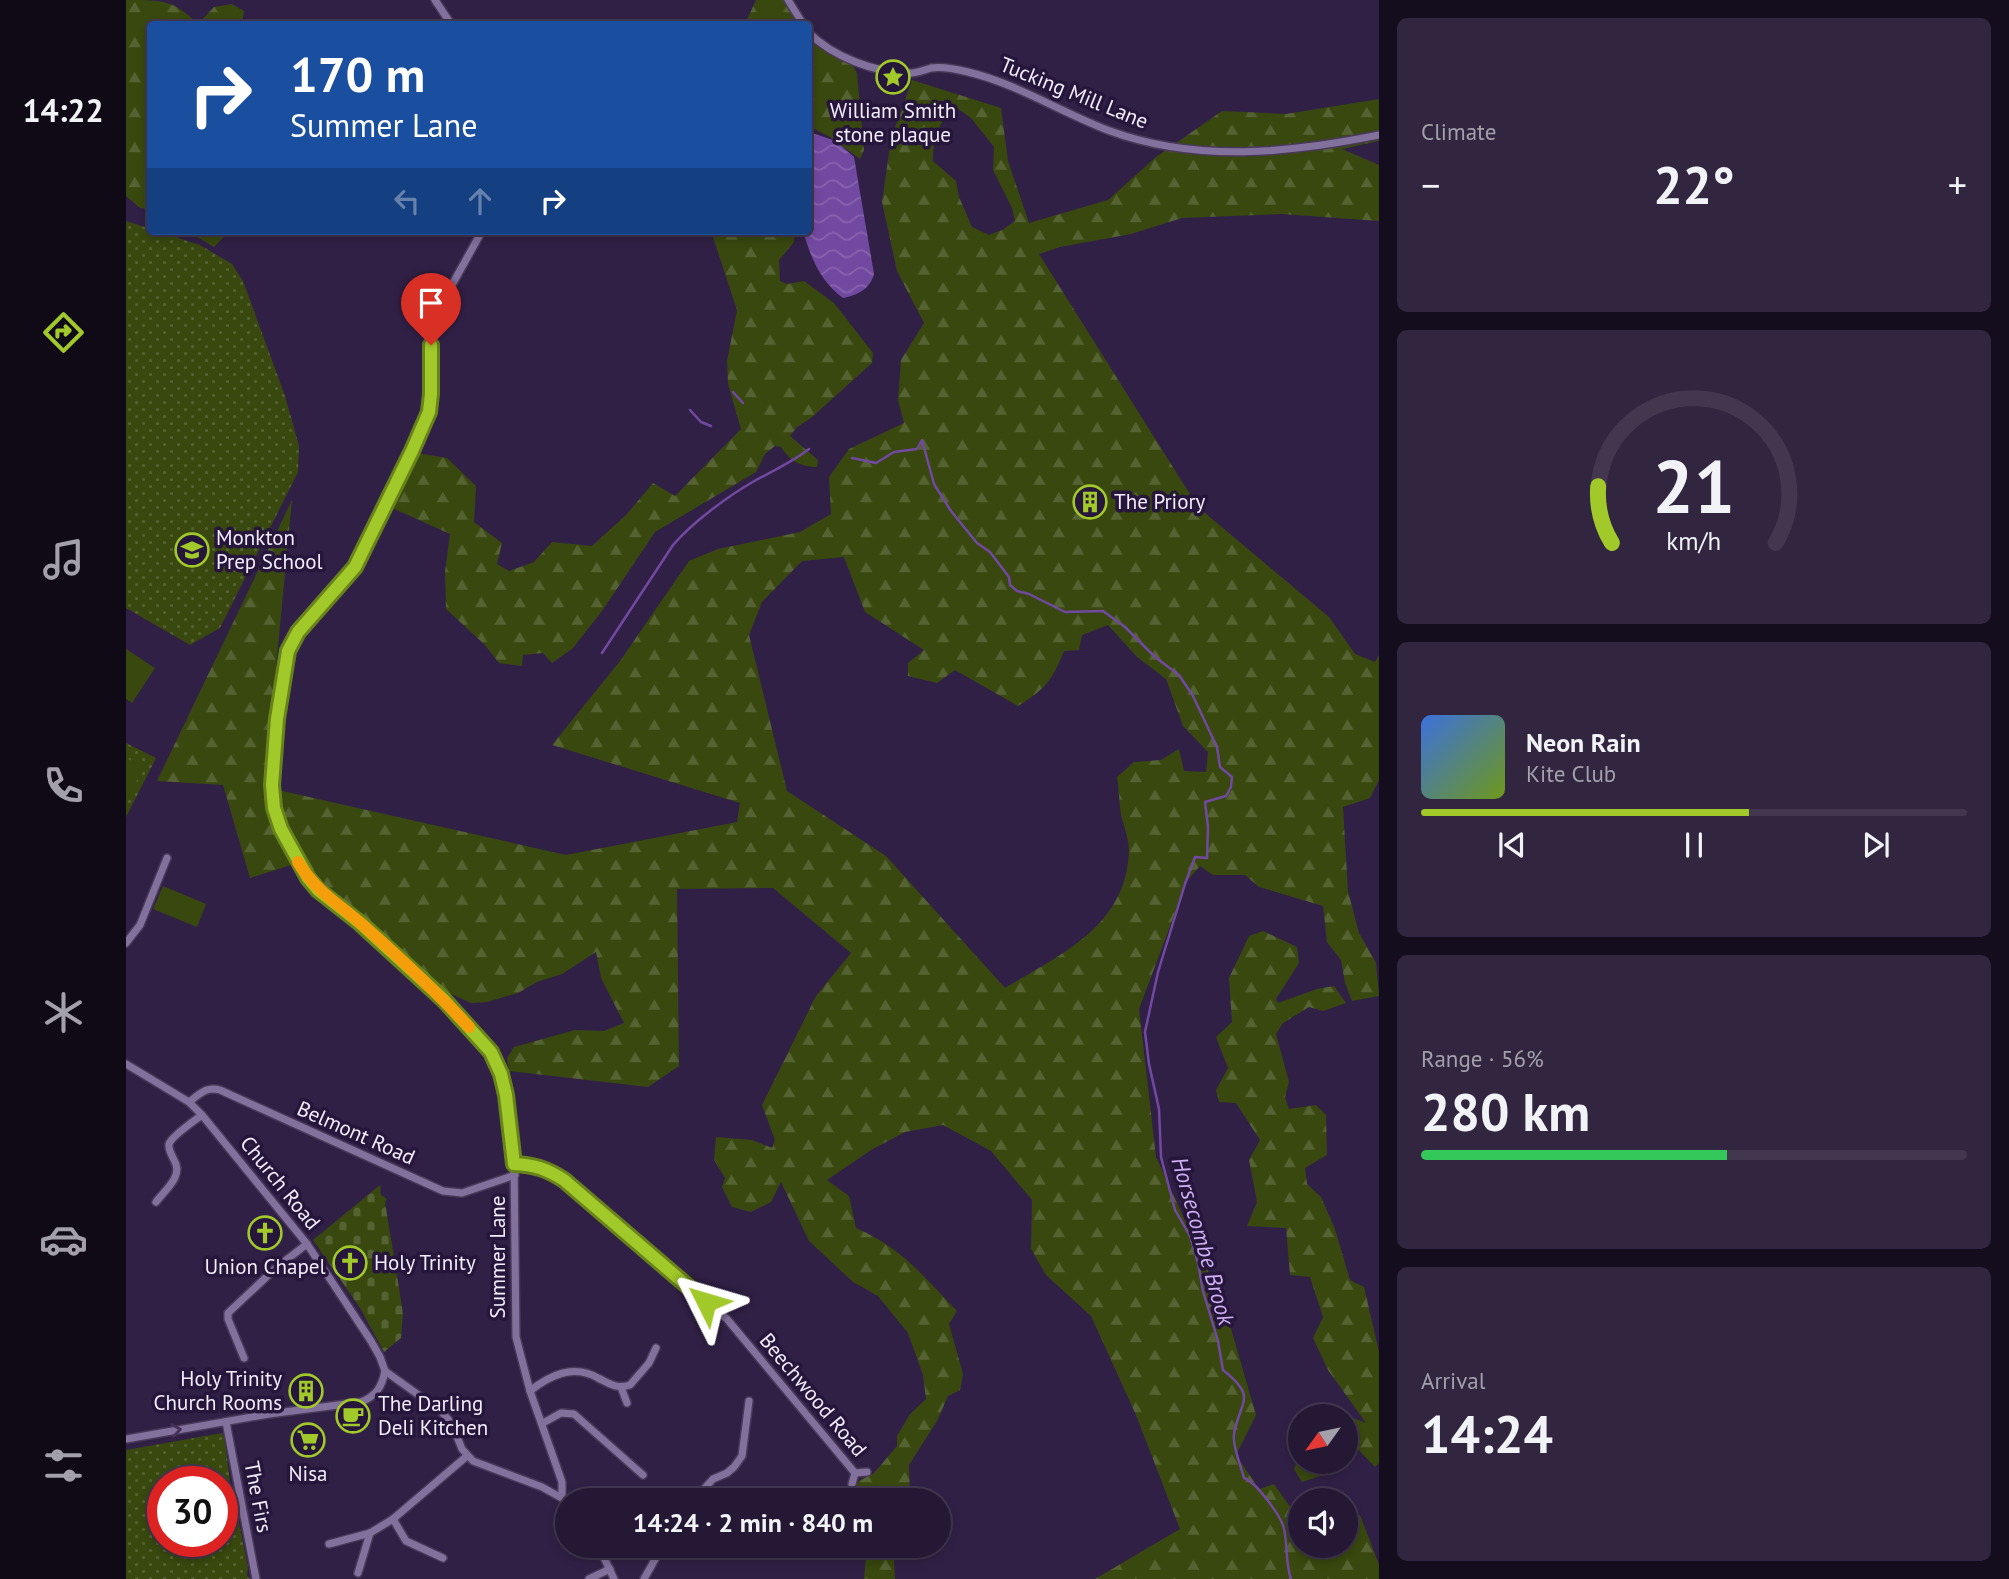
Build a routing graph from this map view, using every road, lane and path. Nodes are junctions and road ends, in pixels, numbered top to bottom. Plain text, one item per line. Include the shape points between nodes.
1 (435, 0) edge
2 (788, 0) edge
3 (448, 21) edge
4 (801, 21) edge
5 (812, 35) edge
6 (1379, 135) edge
7 (480, 235) edge
8 (167, 858) dead end
9 (126, 943) edge
10 (126, 1064) edge
11 (189, 1102) junction
12 (202, 1115) junction
13 (514, 1164) junction
14 (514, 1175) junction
15 (156, 1202) dead end
16 (307, 1244) junction
17 (656, 1348) dead end
18 (244, 1358) dead end
19 (385, 1371) junction
20 (621, 1387) junction
21 (530, 1391) junction
22 (749, 1401) dead end
23 (627, 1403) dead end
24 (226, 1422) junction
25 (542, 1423) junction
26 (126, 1439) edge
27 (467, 1456) junction
28 (867, 1472) dead end
29 (855, 1473) junction
30 (643, 1475) dead end
31 (852, 1484) dead end
32 (563, 1488) edge
33 (705, 1488) edge
34 (555, 1494) edge
35 (393, 1519) junction
36 (370, 1533) junction
37 (329, 1544) dead end
38 (443, 1558) dead end
39 (604, 1558) edge
40 (656, 1558) edge
41 (610, 1569) junction
42 (358, 1573) dead end
43 (256, 1579) edge
44 (589, 1579) edge
45 (614, 1579) edge
46 (644, 1579) edge

1 - 3 street
2 - 4 street
5 - 6 street, Tucking Mill Lane via 831,50 886,71 954,68 1009,85 1111,131 1170,147 1268,152
7 - 13 street, Summer Lane via 432,326 431,394 420,434 355,567 298,632 288,651 272,785 281,829 308,878 444,1000 491,1052 506,1095
8 - 9 street via 141,925
10 - 11 street, Church Road
11 - 12 street, Church Road
11 - 14 street, Belmont Road via 206,1089 220,1090 452,1194
12 - 15 street via 172,1139 169,1145 177,1164 176,1176
12 - 16 street, Church Road
13 - 14 street, Summer Lane
13 - 29 street, Beechwood Road via 547,1169 564,1180 727,1319
14 - 21 street, Summer Lane via 516,1337
16 - 18 street via 228,1312
16 - 19 street, Church Road via 371,1341
17 - 20 street via 637,1380
19 - 24 street via 374,1396 361,1402
19 - 27 street, Church Road via 441,1411
20 - 21 street via 592,1374 565,1371
20 - 23 street
21 - 25 street, Summer Lane
22 - 33 street via 742,1456
26 -> 24 street
24 - 43 street, The Firs
25 - 30 street via 561,1413 573,1413
25 - 32 street, Summer Lane
27 - 34 street
27 - 35 street
28 - 29 street, Beechwood Road
29 - 31 street, Beechwood Road
35 - 36 street
35 - 38 street via 406,1541
36 - 37 street
36 - 42 street
39 - 41 street
40 - 46 street
41 - 44 street
41 - 45 street

